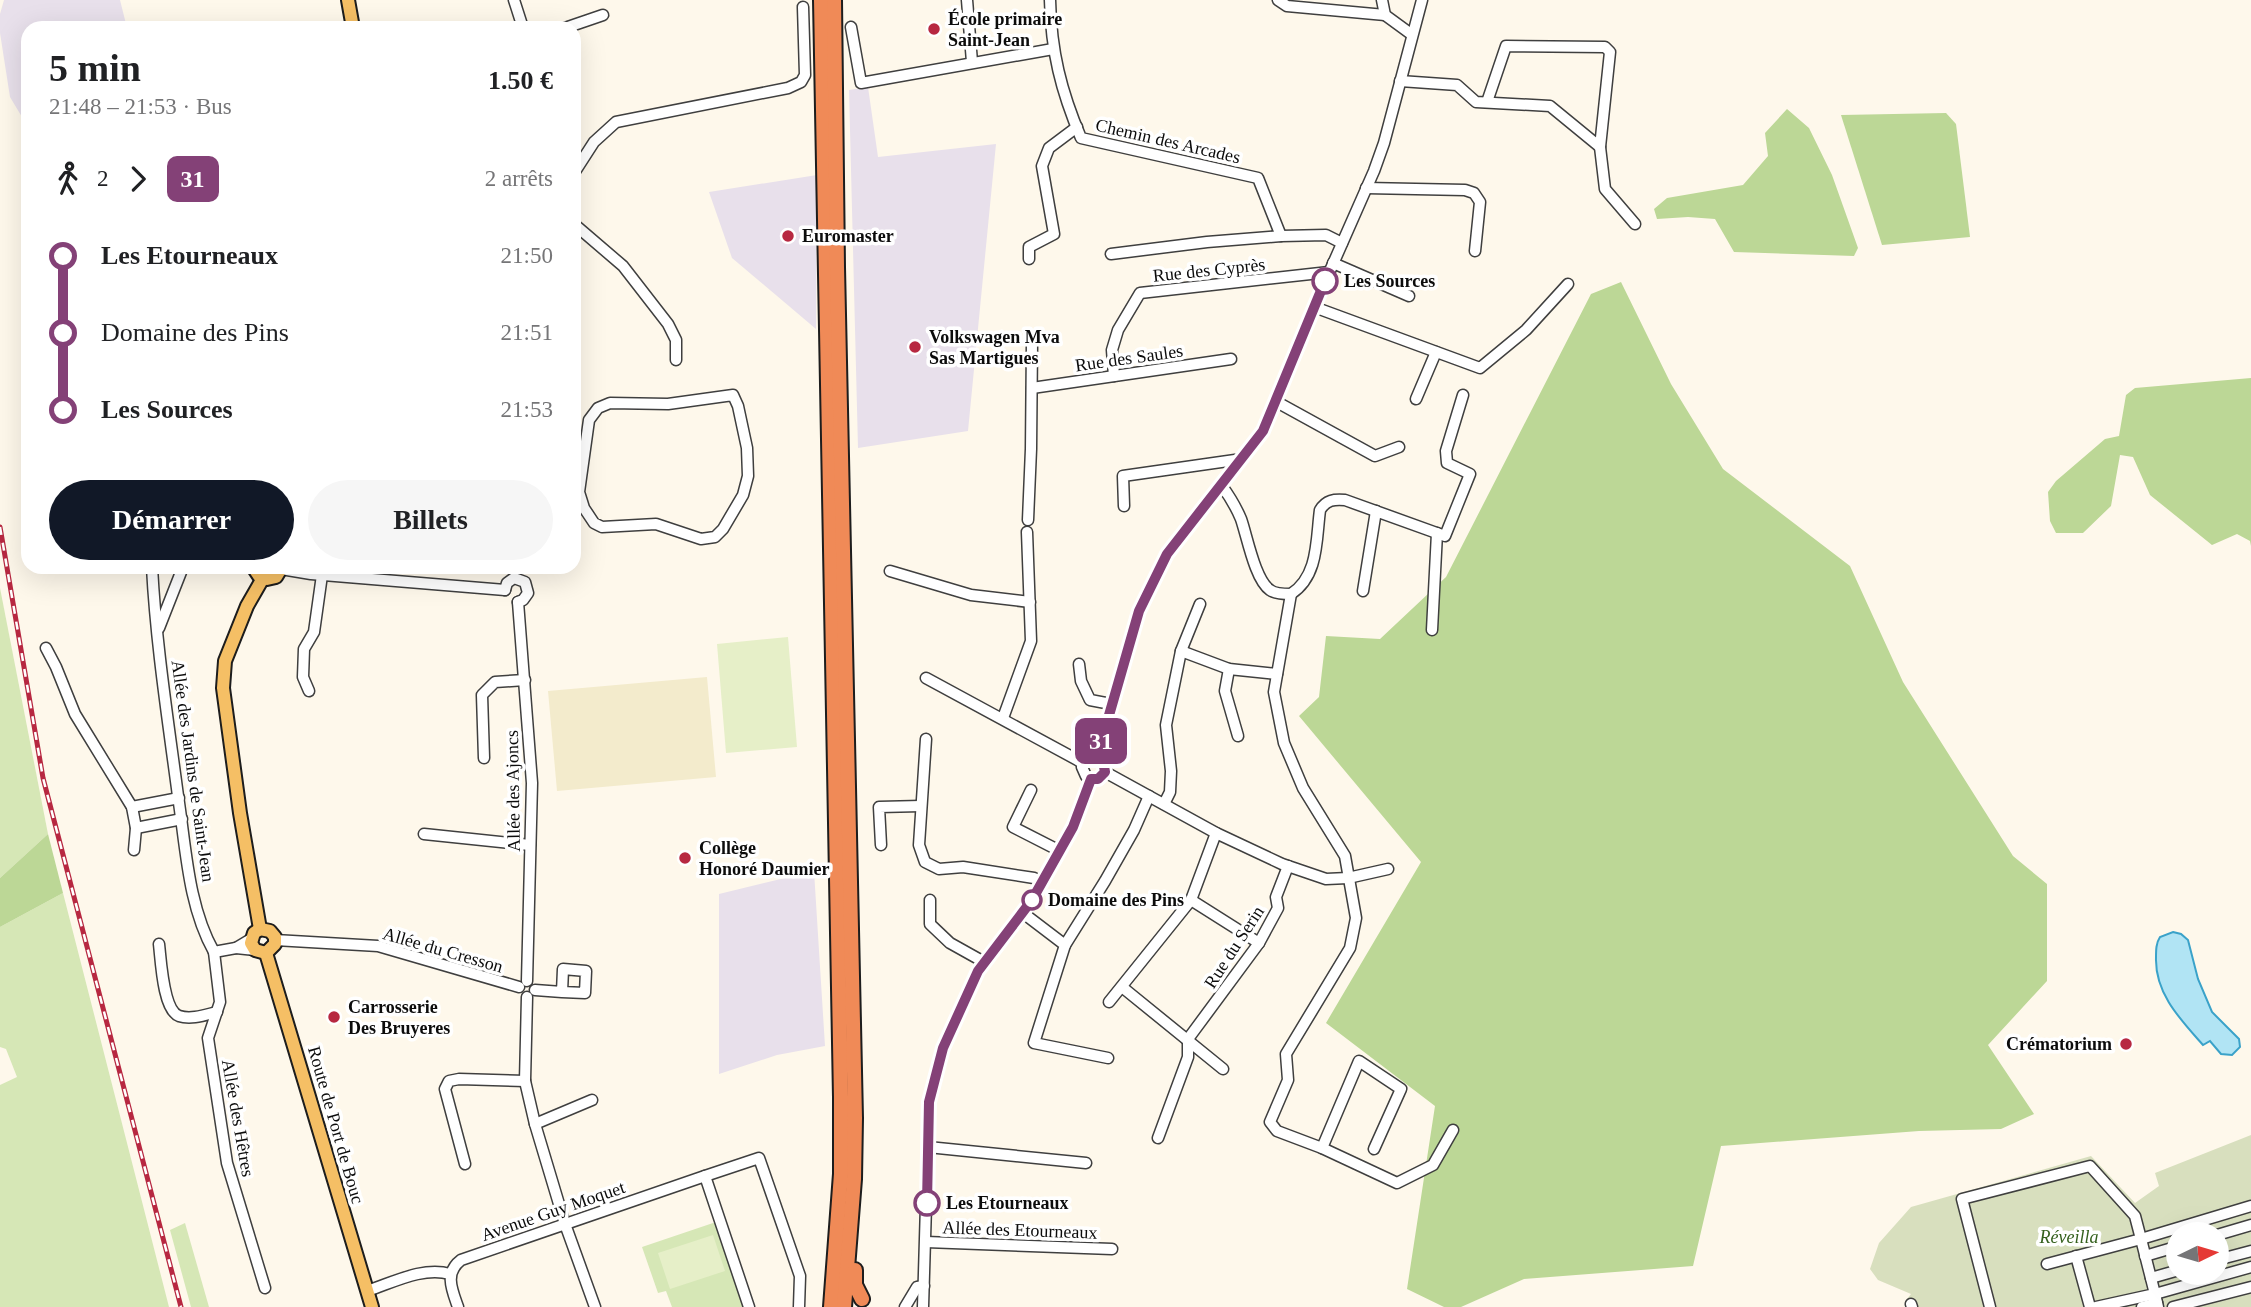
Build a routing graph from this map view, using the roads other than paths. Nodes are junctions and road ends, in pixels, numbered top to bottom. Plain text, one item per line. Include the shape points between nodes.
1 (348, 0) edge
2 (514, 0) edge
3 (821, 0) edge
4 (834, 0) edge
5 (967, 0) edge
6 (1050, 0) edge
7 (1278, 0) edge
8 (1382, 0) edge
9 (1422, 0) edge
10 (803, 7) dead end
11 (603, 15) dead end
12 (1385, 15) junction
13 (352, 21) edge
14 (521, 21) edge
15 (581, 23) edge
16 (851, 27) dead end
17 (1411, 34) junction
18 (1053, 49) junction
19 (972, 62) junction
20 (1400, 81) junction
21 (1487, 102) junction
22 (1077, 127) junction
23 (1600, 147) junction
24 (581, 162) edge
25 (1366, 188) junction
26 (1635, 224) dead end
27 (581, 230) edge
28 (1281, 236) junction
29 (1342, 243) junction
30 (1475, 251) dead end
31 (1111, 254) dead end
32 (1028, 259) dead end
33 (1331, 268) junction
34 (1568, 284) dead end
35 (1409, 296) dead end
36 (1314, 307) junction
37 (1031, 342) dead end
38 (1436, 352) junction
39 (1231, 359) dead end
40 (676, 360) dead end
41 (1114, 376) junction
42 (1031, 388) junction
43 (1463, 395) dead end
44 (1416, 399) dead end
45 (1275, 401) junction
46 (1399, 447) dead end
47 (1242, 459) junction
48 (581, 468) edge
49 (1222, 486) junction
50 (581, 501) edge
51 (1124, 506) dead end
52 (1376, 511) junction
53 (1028, 520) dead end
54 (1027, 532) dead end
55 (1441, 534) junction
56 (890, 570) dead end
57 (153, 574) edge
58 (180, 574) edge
59 (257, 574) edge
60 (278, 574) edge
61 (316, 574) edge
62 (516, 574) edge
63 (322, 575) junction
64 (263, 578) junction
65 (516, 578) junction
66 (505, 590) junction
67 (1363, 591) dead end
68 (1291, 594) junction
69 (1030, 601) junction
70 (518, 602) junction
71 (1200, 604) dead end
72 (158, 630) junction
73 (1432, 630) dead end
74 (46, 648) dead end
75 (1181, 651) junction
76 (1079, 664) dead end
77 (1229, 669) junction
78 (1277, 674) junction
79 (926, 678) dead end
80 (525, 680) junction
81 (309, 691) dead end
82 (1111, 704) junction
83 (1003, 718) junction
84 (1238, 736) dead end
85 (926, 739) dead end
86 (1097, 757) junction
87 (484, 758) dead end
88 (1083, 763) junction
89 (1105, 772) junction
90 (1091, 779) junction
91 (1031, 790) dead end
92 (1149, 796) junction
93 (178, 798) junction
94 (1164, 804) junction
95 (921, 806) junction
96 (132, 807) junction
97 (181, 819) junction
98 (136, 828) junction
99 (1216, 833) junction
100 (424, 834) dead end
101 (530, 845) junction
102 (881, 845) dead end
103 (134, 850) dead end
104 (1060, 851) junction
105 (1288, 866) junction
106 (1388, 869) dead end
107 (1348, 878) junction
108 (1042, 882) junction
109 (930, 900) dead end
110 (1191, 900) junction
111 (1023, 913) junction
112 (275, 940) junction
113 (258, 943) junction
114 (1259, 943) junction
115 (159, 944) dead end
116 (1065, 945) junction
117 (214, 952) junction
118 (985, 961) junction
119 (523, 984) junction
120 (1122, 987) junction
121 (562, 992) dead end
122 (531, 993) junction
123 (1109, 1002) dead end
124 (217, 1012) junction
125 (1188, 1039) junction
126 (1108, 1058) dead end
127 (1223, 1069) dead end
128 (525, 1081) junction
129 (592, 1100) dead end
130 (535, 1124) junction
131 (1453, 1130) dead end
132 (1158, 1138) dead end
133 (928, 1147) junction
134 (1322, 1148) junction
135 (1374, 1149) dead end
136 (1086, 1163) dead end
137 (465, 1164) dead end
138 (705, 1176) junction
139 (854, 1179) junction
140 (2251, 1206) edge
141 (565, 1224) junction
142 (2251, 1225) edge
143 (2230, 1231) edge
144 (2141, 1239) junction
145 (926, 1242) junction
146 (1112, 1249) dead end
147 (2166, 1250) edge
148 (2251, 1251) edge
149 (2076, 1256) junction
150 (2146, 1256) junction
151 (2230, 1257) edge
152 (2047, 1264) dead end
153 (2251, 1267) edge
154 (450, 1274) junction
155 (2166, 1274) edge
156 (2151, 1278) junction
157 (924, 1286) junction
158 (2251, 1287) edge
159 (265, 1288) dead end
160 (367, 1291) junction
161 (2156, 1302) edge
162 (867, 1303) edge
163 (372, 1307) edge
164 (458, 1307) edge
165 (595, 1307) edge
166 (749, 1307) edge
167 (799, 1307) edge
168 (831, 1307) edge
169 (844, 1307) edge
170 (905, 1307) edge
171 (923, 1307) edge
172 (1990, 1307) edge
173 (2090, 1307) edge
174 (2096, 1307) edge
175 (2142, 1307) edge
176 (2173, 1307) edge

1 - 13 main road
2 - 14 street
3 - 168 highway via 841,1097 841,1174
4 - 139 highway
5 - 19 street
6 - 18 street, Chemin des Arcades
7 - 12 street via 1287,6
8 - 12 street
9 - 17 street
10 - 24 street via 805,75 801,82 616,122
11 - 15 street
12 - 17 street
16 - 19 street via 862,83
17 - 20 street
18 - 19 street
18 - 22 street, Chemin des Arcades
20 - 21 street via 1457,85 1476,102
20 - 25 street via 1384,143
21 - 23 street via 1550,106
21 - 23 street via 1506,46 1605,47 1610,52
22 - 28 street, Chemin des Arcades via 1082,138 1258,178
22 - 32 street via 1049,148 1042,166 1054,234 1029,247
23 - 26 street via 1605,188
25 - 29 street
25 - 30 street via 1474,193 1480,202
27 - 40 street via 623,266 668,324 676,340
28 - 29 street via 1326,235
28 - 31 street
29 - 33 street
33 - 35 street
33 - 36 street
33 - 41 street, Rue des Cyprès via 1140,293 1118,330 1112,350
34 - 38 street via 1527,330 1480,368
36 - 38 street
36 - 45 street
37 - 42 street
38 - 44 street
39 - 41 street, Rue des Saules
41 - 42 street, Rue des Saules
42 - 53 street
43 - 55 street via 1446,451 1447,463 1471,474
45 - 46 street via 1376,456
45 - 47 street via 1263,431
47 - 49 street
47 - 51 street via 1123,475
48 - 50 street via 589,420 610,402 668,404 733,395 738,405 748,476 743,495 715,537 701,539 656,524 602,527 594,523
49 - 68 street via 1237,510 1261,579 1270,591
49 - 82 street via 1167,554 1139,611
52 - 55 street
52 - 67 street
52 - 68 street via 1345,500 1324,503 1313,564 1307,579
54 - 69 street
55 - 73 street
56 - 69 street via 971,595
57 - 72 street, Allée des Jardins de Saint-Jean
58 - 72 street
59 - 64 main road
60 - 64 main road
61 - 63 street
62 - 65 street
63 - 66 street
63 - 81 street via 314,632 304,649 303,677
64 - 113 main road, Route de Port de Bouc via 225,661 223,688
65 - 66 street
65 - 70 street via 528,589
66 - 70 street via 509,599
68 - 78 street
69 - 83 street via 1031,641
70 - 80 street, Allée des Ajoncs
71 - 75 street
72 - 93 street, Allée des Jardins de Saint-Jean
74 - 96 street via 75,714
75 - 77 street
75 - 94 street via 1166,724 1171,771
76 - 82 street via 1090,700
77 - 78 street
77 - 84 street via 1225,691
78 - 107 street via 1274,692 1284,743 1303,788 1345,856
79 - 83 street
80 - 87 street via 495,682 482,695
80 - 101 street, Allée des Ajoncs via 532,783
82 - 86 street
83 - 88 street
85 - 95 street
86 - 88 street
86 - 89 street
88 - 90 street via 1084,773
89 - 90 street
89 - 92 street
90 - 104 street
91 - 104 street via 1013,827
92 - 94 street
92 - 116 street via 1134,830
93 - 96 street
93 - 97 street, Allée des Jardins de Saint-Jean
94 - 99 street
95 - 102 street via 879,807
95 - 108 street via 919,845 925,862 939,869 971,868
96 - 98 street
97 - 98 street
97 - 117 street, Allée des Jardins de Saint-Jean via 202,930
98 - 103 street
99 - 105 street
99 - 110 street
100 - 101 street
101 - 119 street, Allée des Ajoncs
104 - 108 street
105 - 107 street via 1326,879
105 - 114 street, Rue du Serin via 1276,897 1278,908
106 - 107 street
107 - 134 street via 1356,918 1350,947 1286,1054 1288,1080 1270,1122 1277,1131
108 - 111 street
109 - 118 street via 930,924 950,943
110 - 114 street
110 - 120 street
111 - 116 street
111 - 118 street
112 - 113 main road via 273,948
112 - 113 main road via 270,931
112 - 119 street, Allée du Cresson via 377,946
113 - 117 street
113 - 160 main road, Route de Port de Bouc
114 - 125 street, Rue du Serin
115 - 124 street via 172,1012 191,1017
116 - 126 street via 1034,1042
117 - 124 street, Allée des Hêtres
118 - 133 street via 943,1048 929,1102
119 - 122 street via 534,985
119 - 122 street via 520,994
120 - 123 street
120 - 125 street
121 - 122 street
122 - 128 street
124 - 159 street, Allée des Hêtres via 208,1038 227,1163
125 - 127 street
125 - 132 street via 1188,1057
128 - 130 street
128 - 137 street via 449,1081 445,1089
129 - 130 street
130 - 141 street
131 - 134 street via 1433,1165 1397,1182
133 - 136 street
133 - 145 street
134 - 135 street via 1359,1061 1401,1088
138 - 141 street, Avenue Guy Moquet
138 - 166 street
138 - 167 street, Avenue Guy Moquet via 759,1158 800,1276
139 - 162 highway via 855,1285
139 - 169 highway
140 - 144 street
141 - 154 street, Avenue Guy Moquet via 461,1260
141 - 165 street
142 - 143 street
144 - 149 street
144 - 150 street
144 - 172 street via 2135,1216 2090,1166 1962,1199
145 - 146 street, Allée des Etourneaux
145 - 157 street
147 - 150 street
148 - 151 street
149 - 152 street
149 - 173 street
150 - 156 street
153 - 161 street
154 - 160 street via 424,1272
154 - 164 street
155 - 156 street
156 - 161 street
157 - 170 street via 917,1287
157 - 171 street
158 - 176 street
160 - 163 main road, Route de Port de Bouc
161 - 174 street
161 - 175 street

